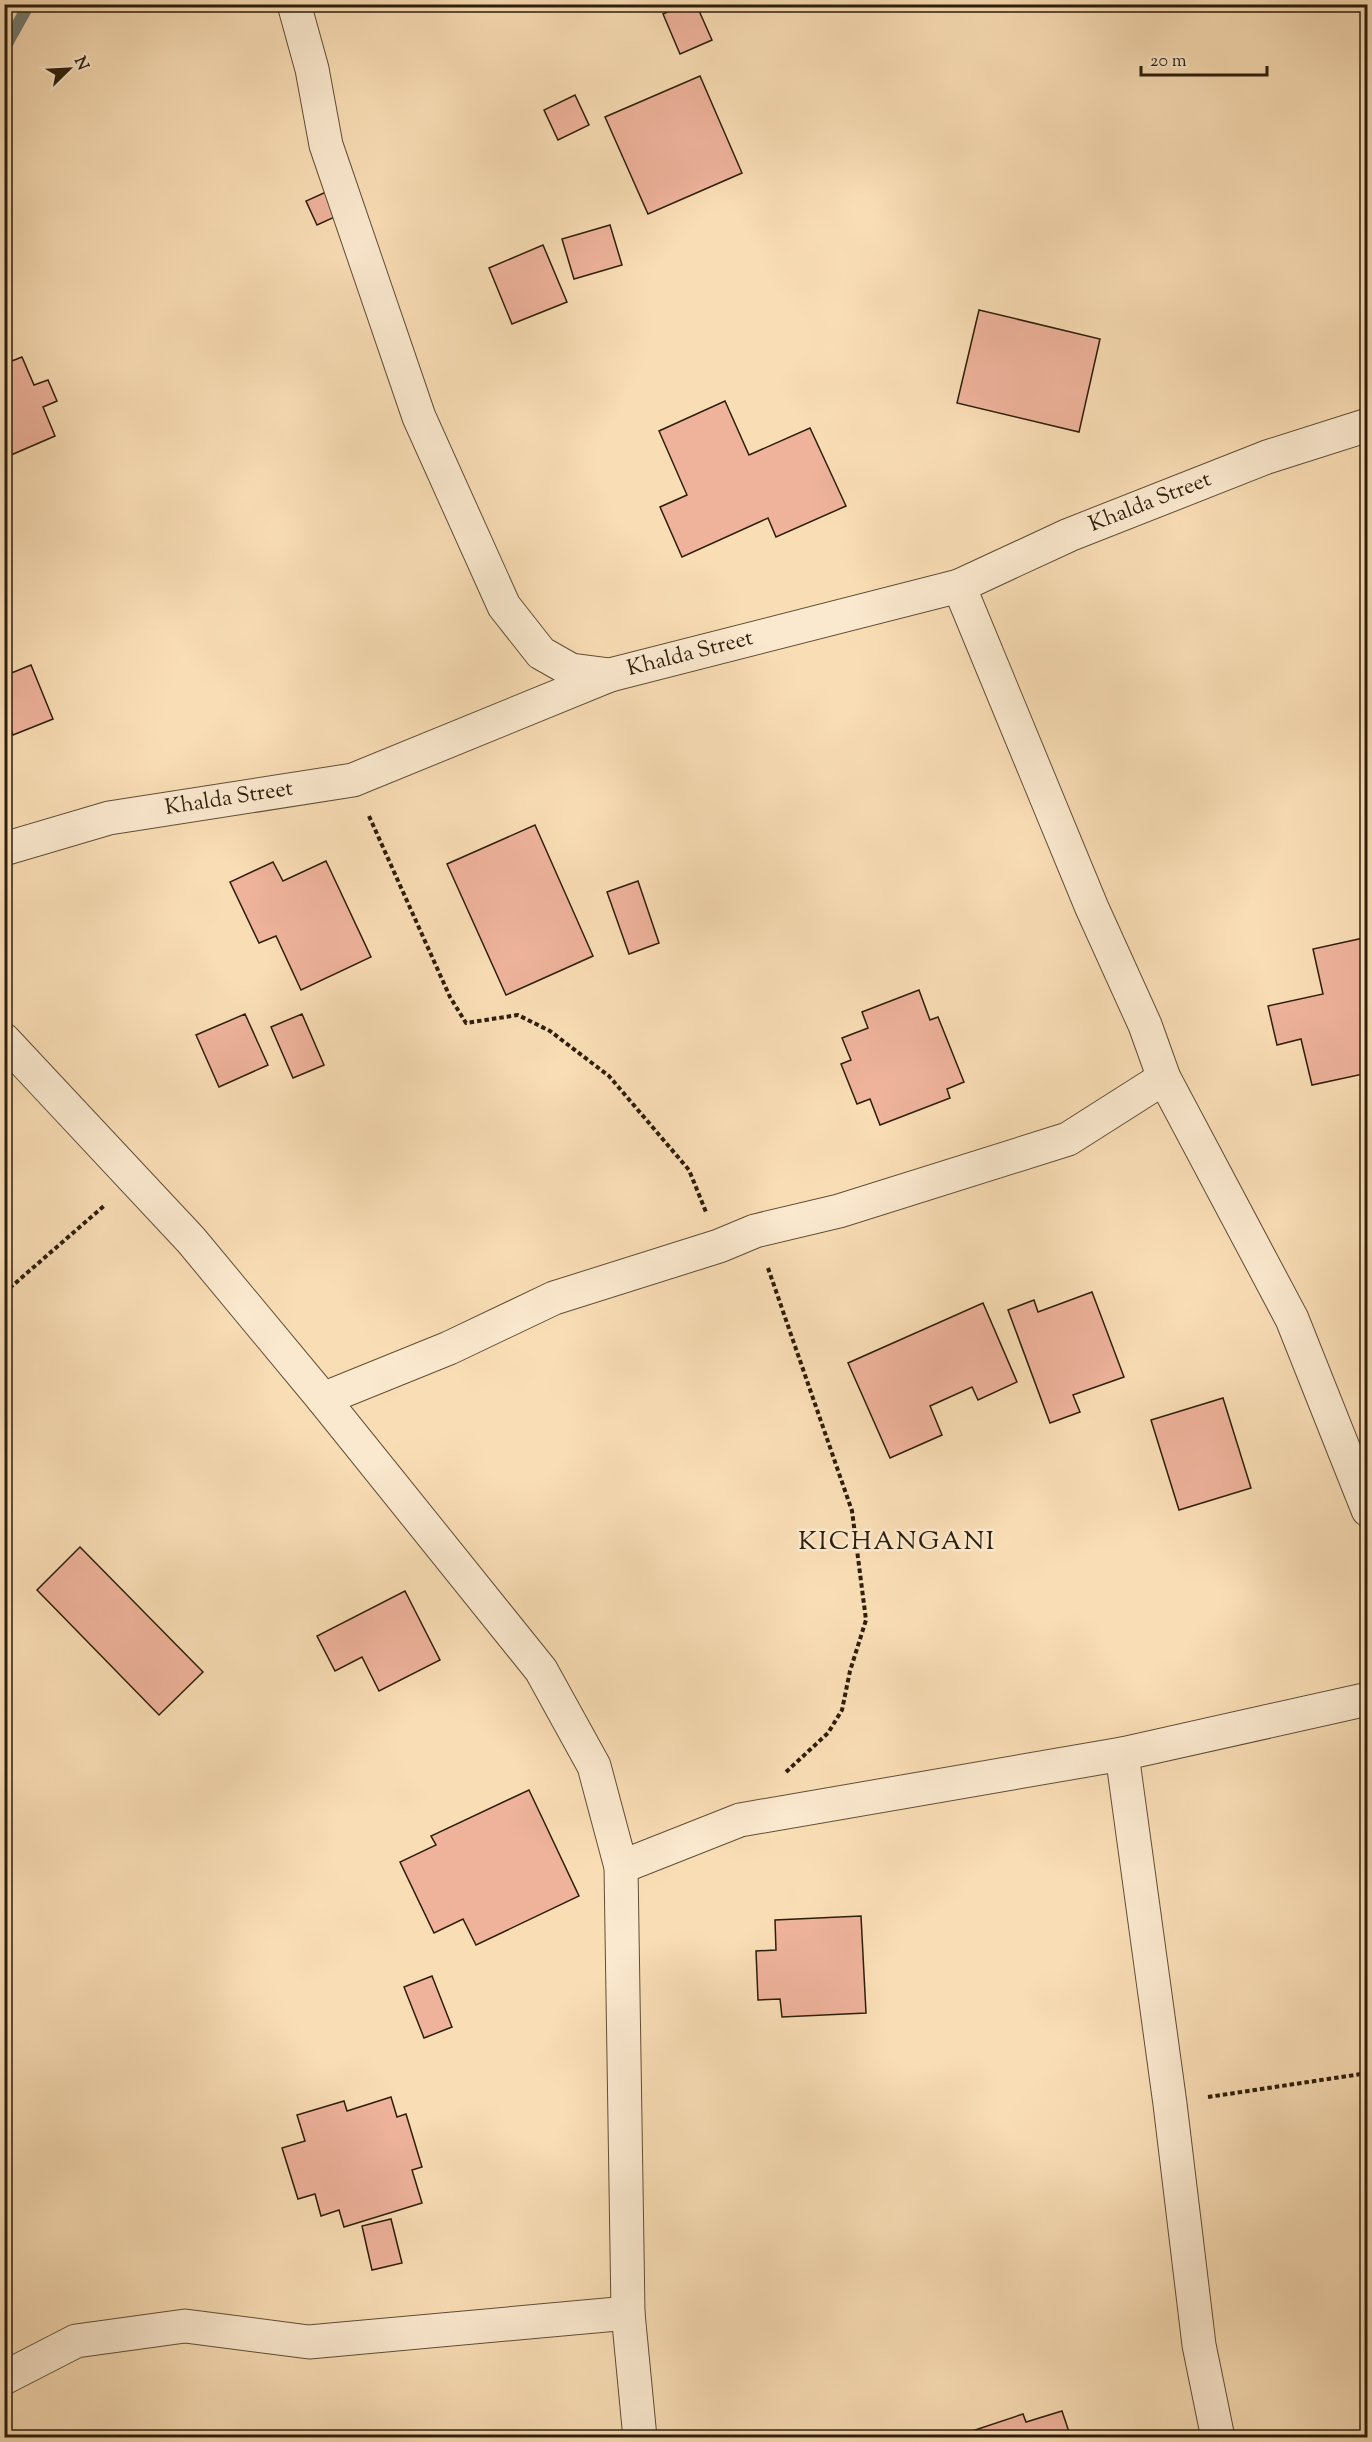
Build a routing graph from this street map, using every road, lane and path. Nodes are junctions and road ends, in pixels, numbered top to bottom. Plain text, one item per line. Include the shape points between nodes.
1 (294, 4) edge
2 (1368, 425) edge
3 (959, 586) junction
4 (610, 675) junction
5 (353, 780) junction
6 (4, 849) edge
7 (4, 1040) edge
8 (1164, 1078) junction
9 (133, 1180) junction
10 (755, 1232) junction
11 (719, 1246) junction
12 (4, 1293) edge
13 (323, 1399) junction
14 (1368, 1510) edge
15 (1366, 1697) edge
16 (1122, 1754) junction
17 (784, 1775) dead end
18 (621, 1867) junction
19 (1368, 2072) edge
20 (1170, 2104) junction
21 (628, 2313) junction
22 (4, 2378) edge
23 (640, 2438) edge
24 (1218, 2438) edge

1 - 4 street via 312,69 326,145 418,417 504,606 541,653 571,670
2 - 3 street, Khalda Street via 1267,457 1080,531
3 - 4 street, Khalda Street
3 - 8 street via 1092,908 1145,1024
4 - 5 street, Khalda Street
5 - 6 street, Khalda Street via 109,818
5 - 11 path via 450,997 466,1023 518,1015 550,1031 609,1076 688,1170
7 - 9 street
8 - 10 street via 1068,1138 839,1211
8 - 14 street via 1292,1319
9 - 12 path
9 - 13 street via 191,1240
10 - 11 street
10 - 17 path via 852,1511 866,1620 842,1710 828,1733
11 - 13 street via 554,1298 449,1348
13 - 18 street via 541,1670 594,1766
15 - 16 street
16 - 18 street via 740,1820
16 - 20 street
18 - 21 street
19 - 20 path
20 - 24 street via 1199,2345
21 - 22 street via 309,2342 184,2326 76,2342
21 - 23 street

